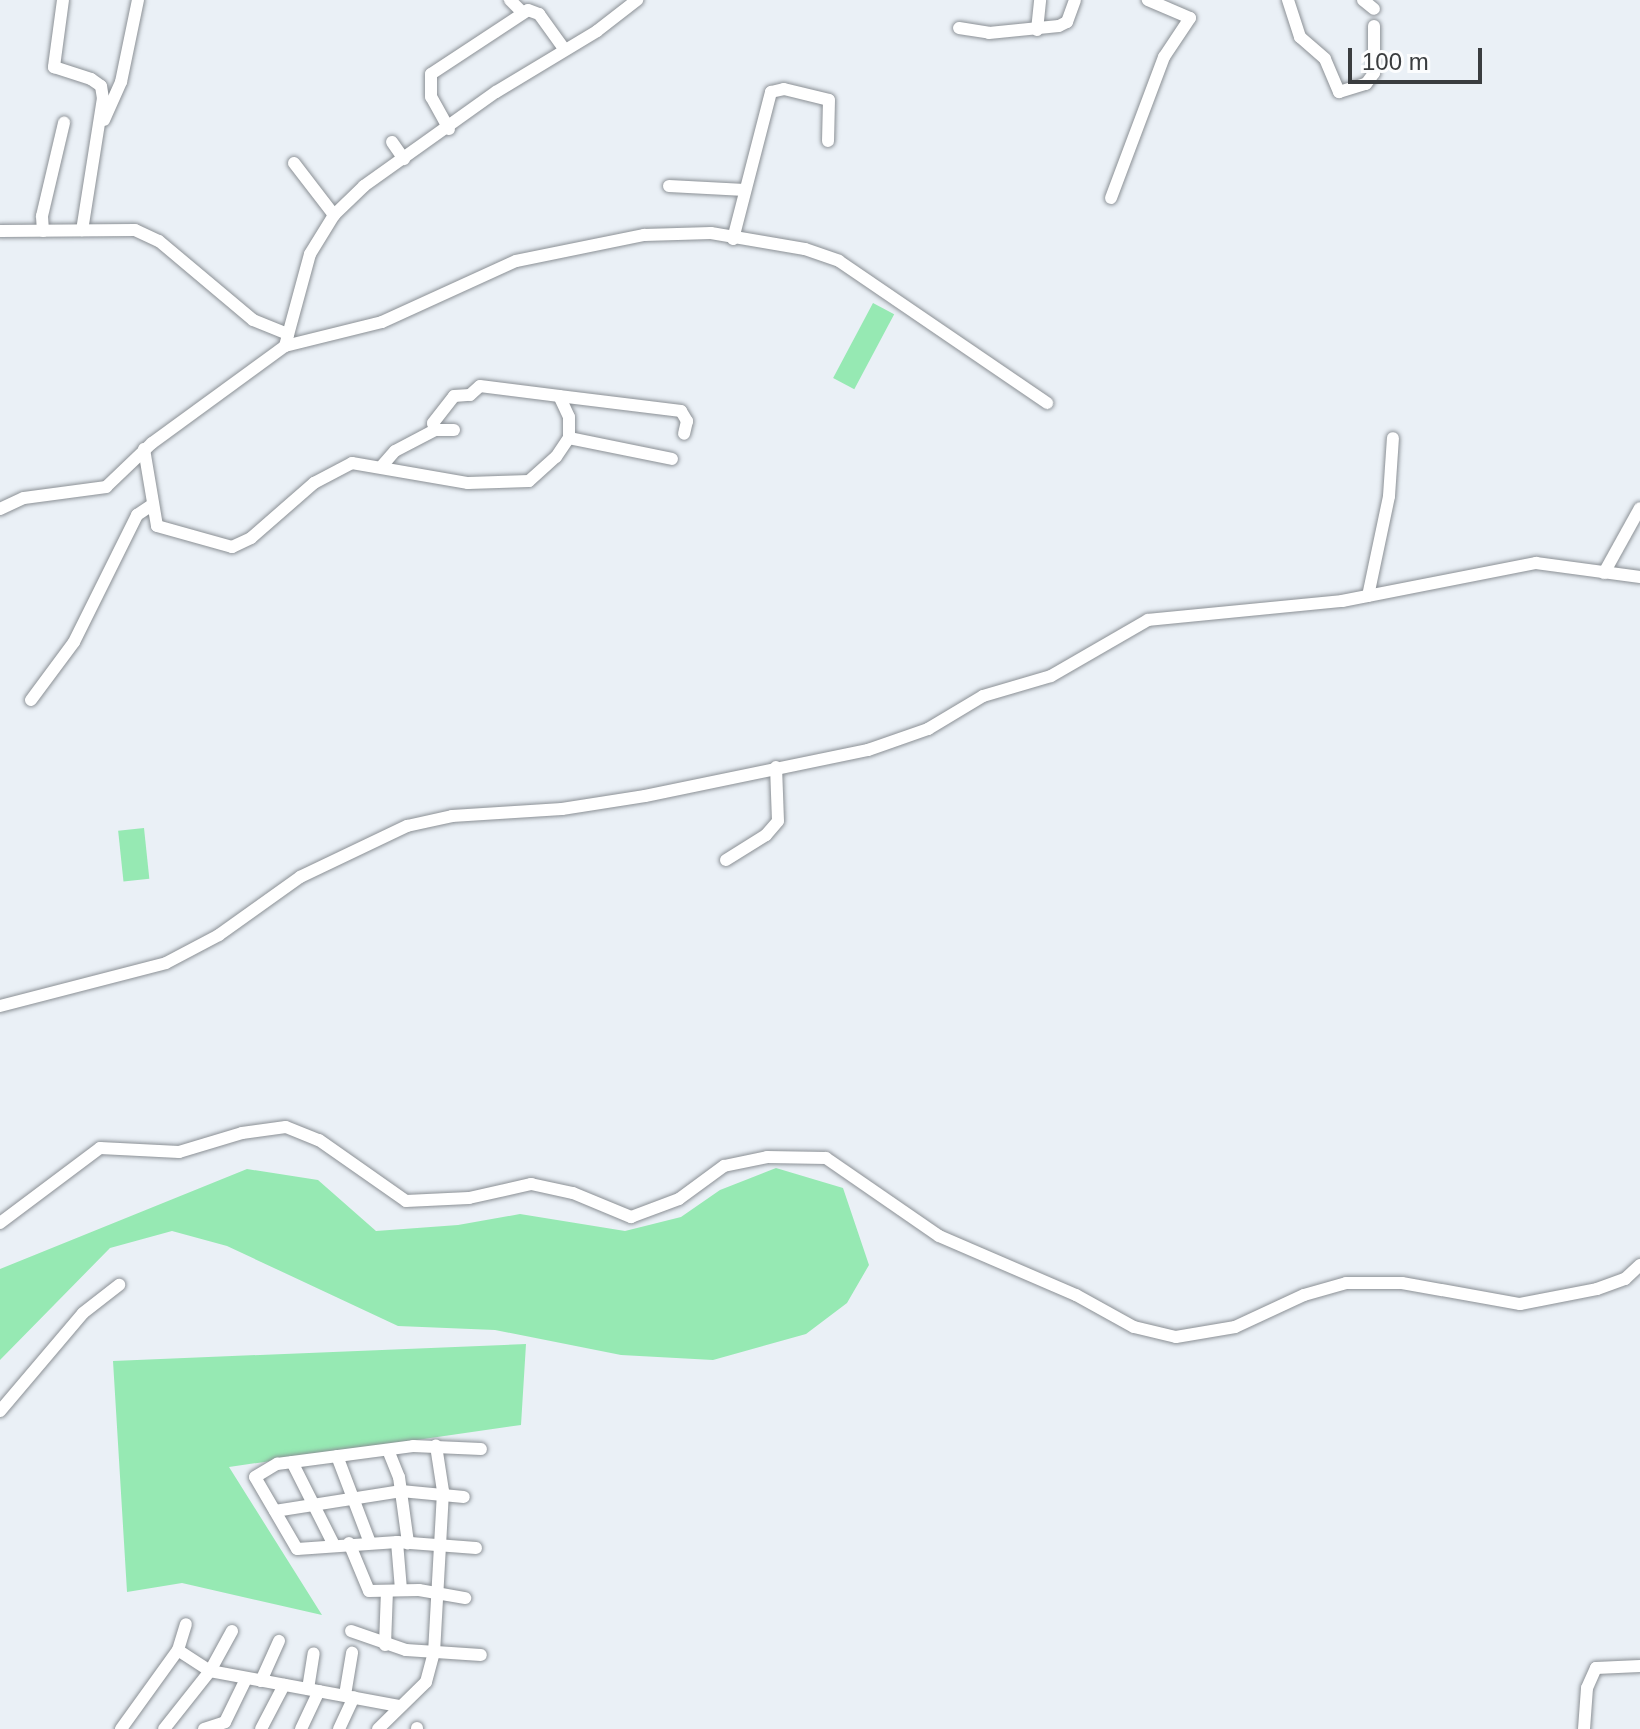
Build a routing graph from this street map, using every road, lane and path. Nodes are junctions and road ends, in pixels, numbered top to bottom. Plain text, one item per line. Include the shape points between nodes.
1 (63, 0) edge
2 (138, 0) edge
3 (510, 0) edge
4 (637, 0) edge
5 (1040, 0) edge
6 (1075, 0) edge
7 (1148, 0) edge
8 (1288, 0) edge
9 (1363, 0) edge
10 (1374, 9) dead end
11 (522, 12) junction
12 (1374, 26) dead end
13 (959, 28) dead end
14 (1037, 30) junction
15 (565, 50) junction
16 (64, 123) dead end
17 (101, 127) junction
18 (449, 129) junction
19 (828, 141) dead end
20 (392, 142) dead end
21 (404, 159) junction
22 (294, 163) dead end
23 (669, 186) dead end
24 (745, 190) junction
25 (1111, 198) dead end
26 (334, 215) junction
27 (82, 230) junction
28 (0, 231) edge
29 (43, 231) junction
30 (733, 239) junction
31 (264, 326) junction
32 (286, 340) junction
33 (269, 355) junction
34 (559, 396) junction
35 (1047, 403) dead end
36 (435, 430) junction
37 (454, 430) dead end
38 (684, 434) dead end
39 (569, 438) junction
40 (1393, 438) dead end
41 (144, 449) junction
42 (672, 459) dead end
43 (381, 467) junction
44 (152, 505) junction
45 (1640, 508) edge
46 (0, 509) edge
47 (1604, 573) junction
48 (1640, 577) edge
49 (1368, 596) junction
50 (31, 700) dead end
51 (776, 767) junction
52 (726, 860) dead end
53 (0, 1006) edge
54 (0, 1223) edge
55 (1640, 1265) edge
56 (119, 1285) dead end
57 (0, 1411) edge
58 (436, 1446) junction
59 (481, 1449) dead end
60 (388, 1450) junction
61 (337, 1456) junction
62 (292, 1462) junction
63 (401, 1491) junction
64 (443, 1491) junction
65 (352, 1497) junction
66 (464, 1497) dead end
67 (312, 1504) junction
68 (275, 1511) junction
69 (403, 1542) junction
70 (349, 1543) junction
71 (370, 1543) junction
72 (440, 1543) junction
73 (334, 1545) junction
74 (476, 1548) dead end
75 (401, 1590) junction
76 (387, 1591) junction
77 (440, 1593) junction
78 (465, 1598) dead end
79 (186, 1624) dead end
80 (232, 1631) dead end
81 (351, 1631) dead end
82 (279, 1641) dead end
83 (385, 1645) junction
84 (178, 1650) junction
85 (314, 1653) dead end
86 (352, 1653) dead end
87 (434, 1653) junction
88 (481, 1655) dead end
89 (1640, 1666) edge
90 (210, 1671) junction
91 (246, 1679) junction
92 (261, 1681) junction
93 (284, 1685) junction
94 (313, 1690) junction
95 (349, 1696) junction
96 (399, 1706) junction
97 (121, 1729) edge
98 (164, 1729) edge
99 (204, 1729) edge
100 (261, 1729) edge
101 (301, 1729) edge
102 (339, 1729) edge
103 (378, 1729) edge
104 (1584, 1729) edge

1 - 17 street via 54,67 101,86
2 - 17 street via 121,82
3 - 11 street
4 - 15 street
5 - 14 street
6 - 14 street via 1067,22
7 - 25 street via 1190,18 1164,57
8 - 12 street via 1300,37 1325,59 1339,92 1366,84 1374,73
9 - 10 street
11 - 15 street via 539,14
11 - 18 street via 431,74 431,97
13 - 14 street
15 - 18 street via 535,64
16 - 29 street
17 - 27 street
18 - 21 street
19 - 24 street via 829,100 777,89 763,117
20 - 21 street
21 - 26 street
22 - 26 street
23 - 24 street
24 - 30 street
26 - 32 street via 310,254
27 - 29 street
27 - 31 street via 112,227 148,234
28 - 29 street
30 - 32 street via 681,232 556,250 516,261 382,322
30 - 35 street via 805,249 839,261
31 - 32 street
31 - 33 street
32 - 33 street
33 - 41 street via 209,406
34 - 36 street via 480,386 470,395 454,396 433,423
34 - 38 street via 681,411 687,421
34 - 39 street via 569,417
36 - 37 street
36 - 43 street via 395,451
39 - 42 street
39 - 43 street via 542,471 511,485
40 - 49 street via 1389,496
41 - 44 street
41 - 46 street via 106,487 24,498
43 - 44 street via 352,463 325,475 239,546 164,531 157,526
44 - 50 street via 137,515 74,642
45 - 47 street
47 - 48 street
47 - 49 street via 1536,563
49 - 51 street via 1148,620 1051,676 983,696 910,737
51 - 52 street via 778,821
51 - 53 street via 645,796 562,809 452,816 407,826 291,882 219,935 166,963
54 - 55 street via 100,1148 179,1152 242,1133 286,1127 319,1140 406,1201 469,1198 531,1184 573,1193 631,1217 679,1199 724,1166 767,1157 826,1158 939,1236 1050,1283 1134,1327 1176,1337 1235,1327 1304,1295 1346,1283 1402,1283 1520,1304 1597,1289 1625,1279
56 - 57 street via 83,1313
58 - 59 street
58 - 60 street
58 - 64 street
60 - 61 street
60 - 63 street
61 - 62 street
61 - 65 street
62 - 67 street
62 - 68 street via 255,1477
63 - 64 street
63 - 65 street
63 - 69 street
64 - 66 street
64 - 72 street
65 - 67 street
65 - 71 street
67 - 68 street
67 - 73 street
68 - 73 street via 297,1549
69 - 71 street
69 - 72 street
69 - 75 street
70 - 71 street
70 - 73 street
70 - 76 street via 362,1583 369,1591
72 - 74 street
72 - 77 street
75 - 76 street
75 - 77 street
76 - 83 street
77 - 78 street
77 - 87 street
79 - 84 street
80 - 90 street
81 - 83 street
82 - 92 street
83 - 87 street
84 - 90 street
84 - 97 street
85 - 94 street
86 - 95 street
87 - 88 street
87 - 96 street via 426,1682
89 - 104 street via 1596,1668 1587,1688
90 - 91 street
90 - 98 street
91 - 92 street
91 - 99 street via 225,1722
92 - 93 street
93 - 94 street
93 - 100 street
94 - 95 street
94 - 101 street
95 - 96 street
95 - 102 street
96 - 103 street

